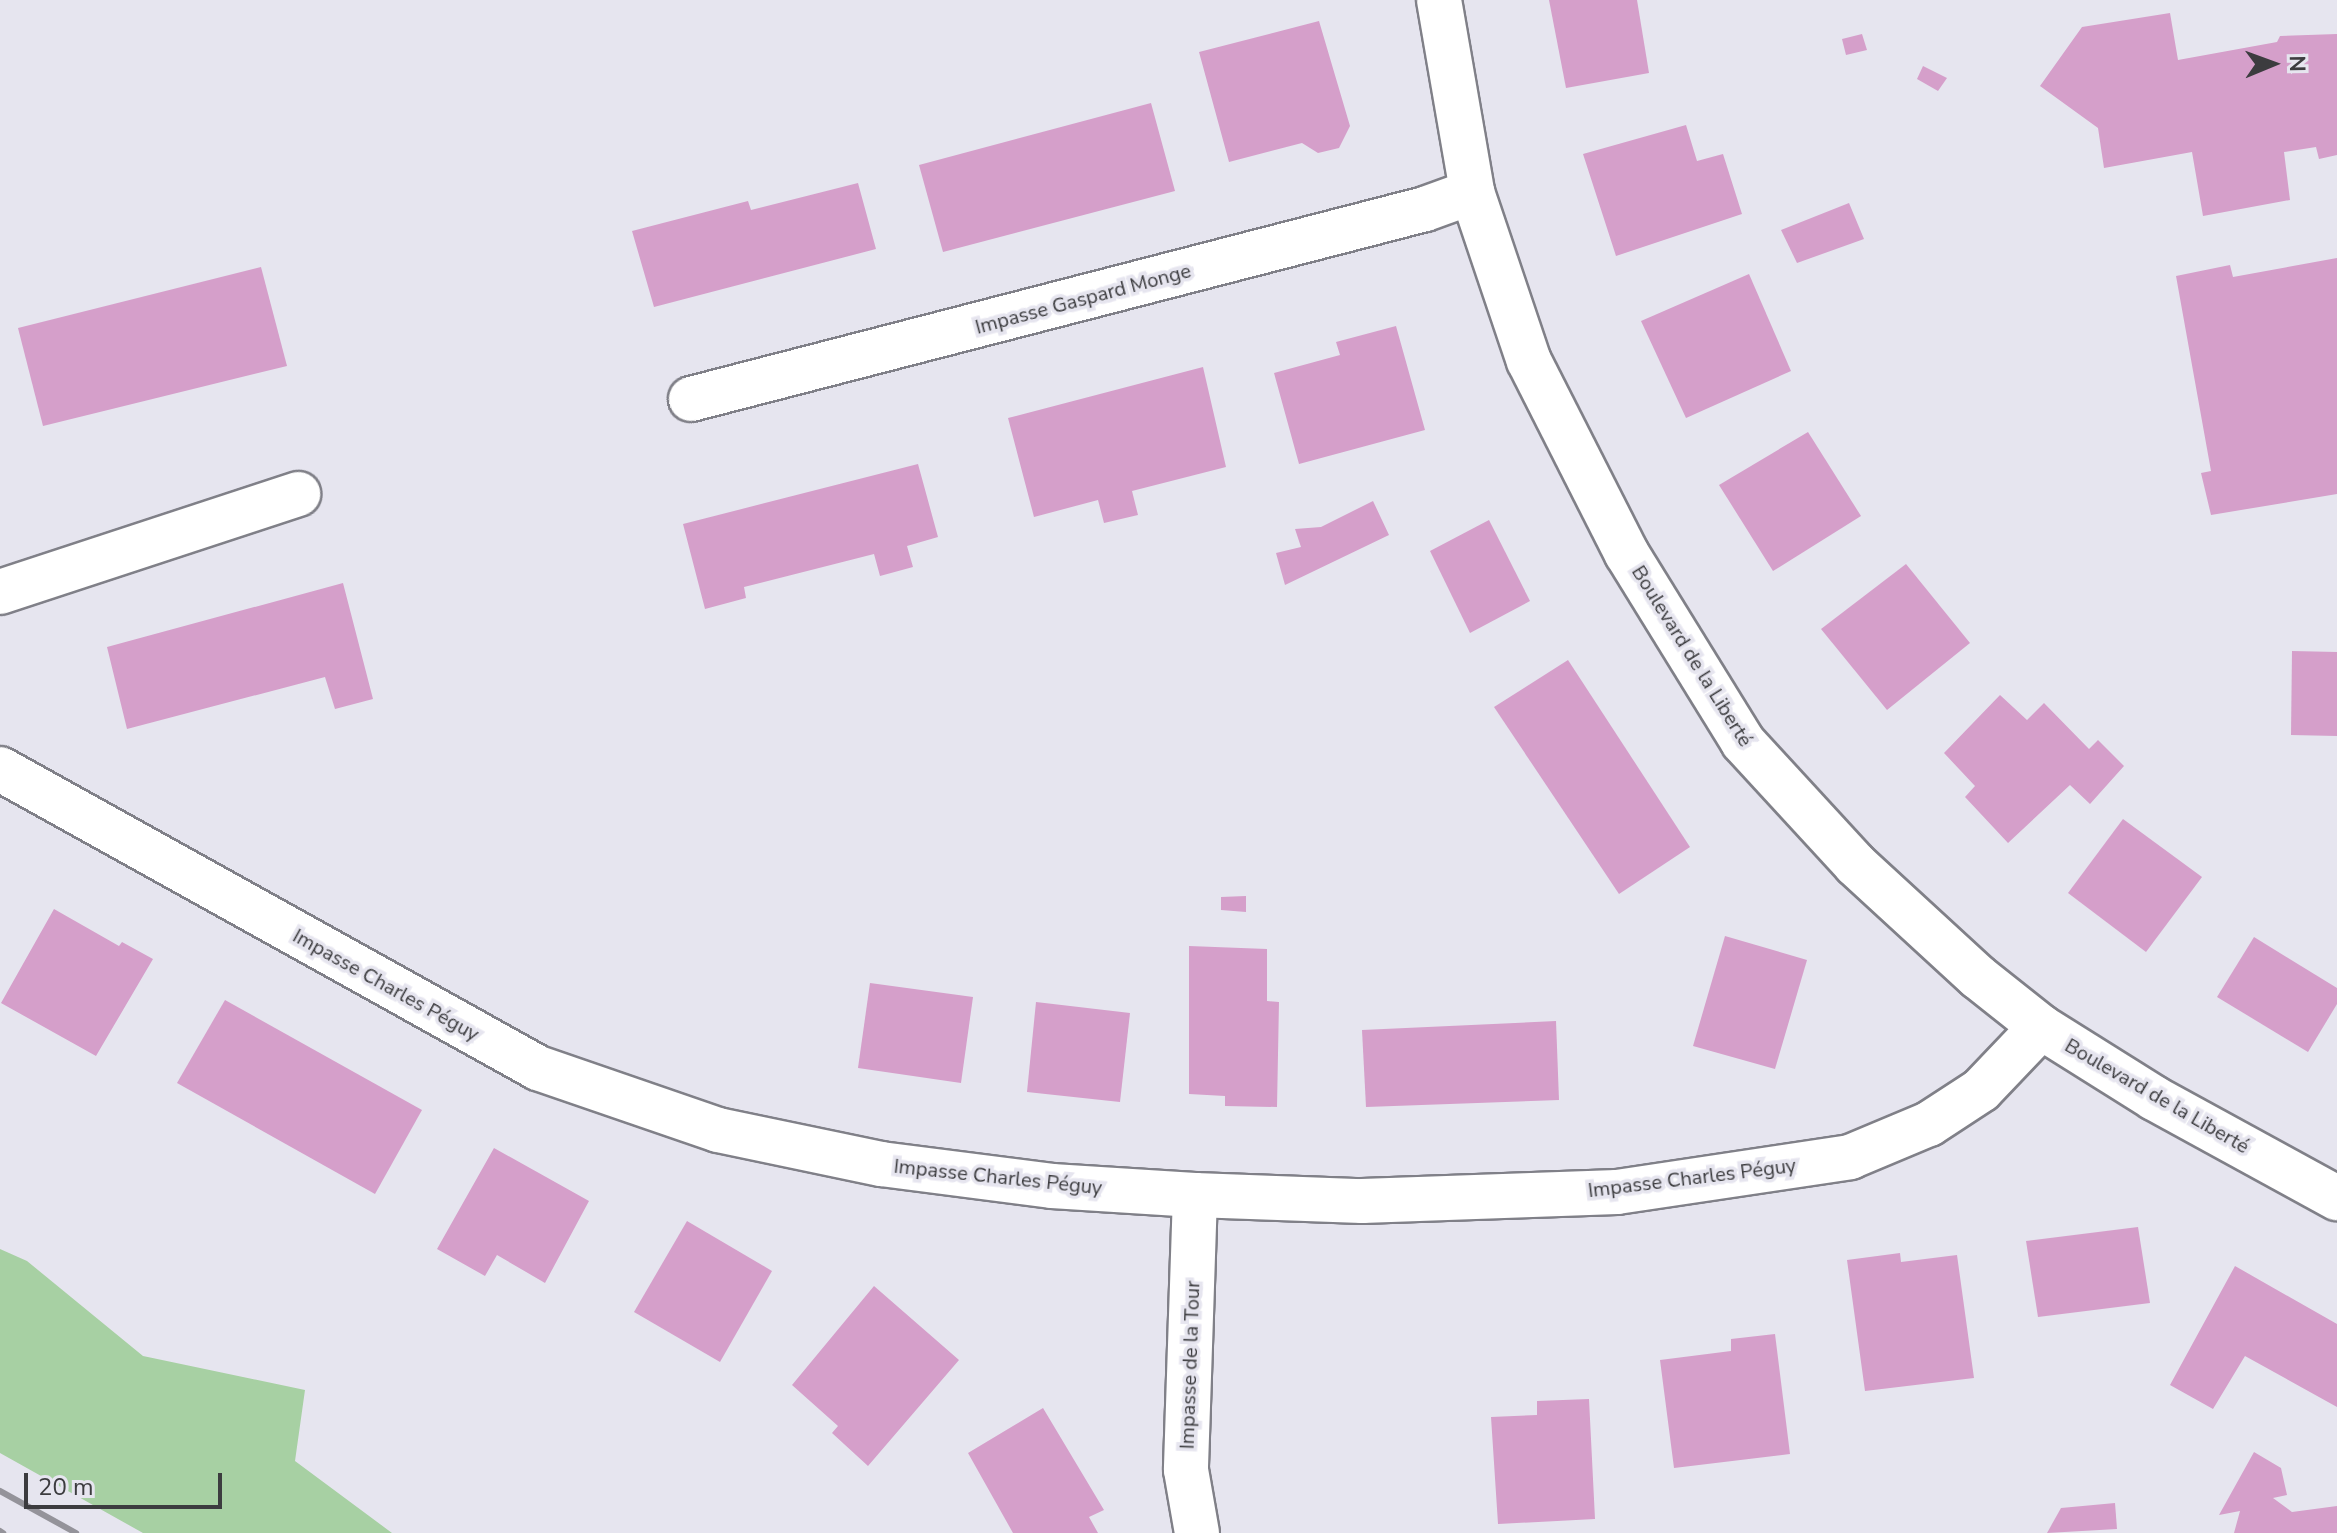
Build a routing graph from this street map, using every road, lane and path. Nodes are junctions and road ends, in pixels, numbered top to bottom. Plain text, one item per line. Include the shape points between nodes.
1 (1439, 0) edge
2 (1472, 192) junction
3 (691, 399) dead end
4 (298, 494) dead end
5 (0, 592) edge
6 (0, 769) edge
7 (2041, 1027) junction
8 (1195, 1195) junction
9 (2337, 1198) edge
10 (1197, 1533) edge

1 - 2 street, Boulevard de la Liberté
2 - 3 street, Impasse Gaspard Monge via 1410,213
2 - 7 street, Boulevard de la Liberté via 1529,361 1627,554 1743,742 1855,864
4 - 5 street
6 - 8 street, Impasse Charles Péguy via 538,1068 718,1130 881,1164 1052,1186
7 - 8 street, Impasse Charles Péguy via 1981,1090 1929,1124 1850,1157 1617,1192 1362,1201
7 - 9 street, Boulevard de la Liberté via 2154,1098
8 - 10 street, Impasse de la Tour via 1186,1470

